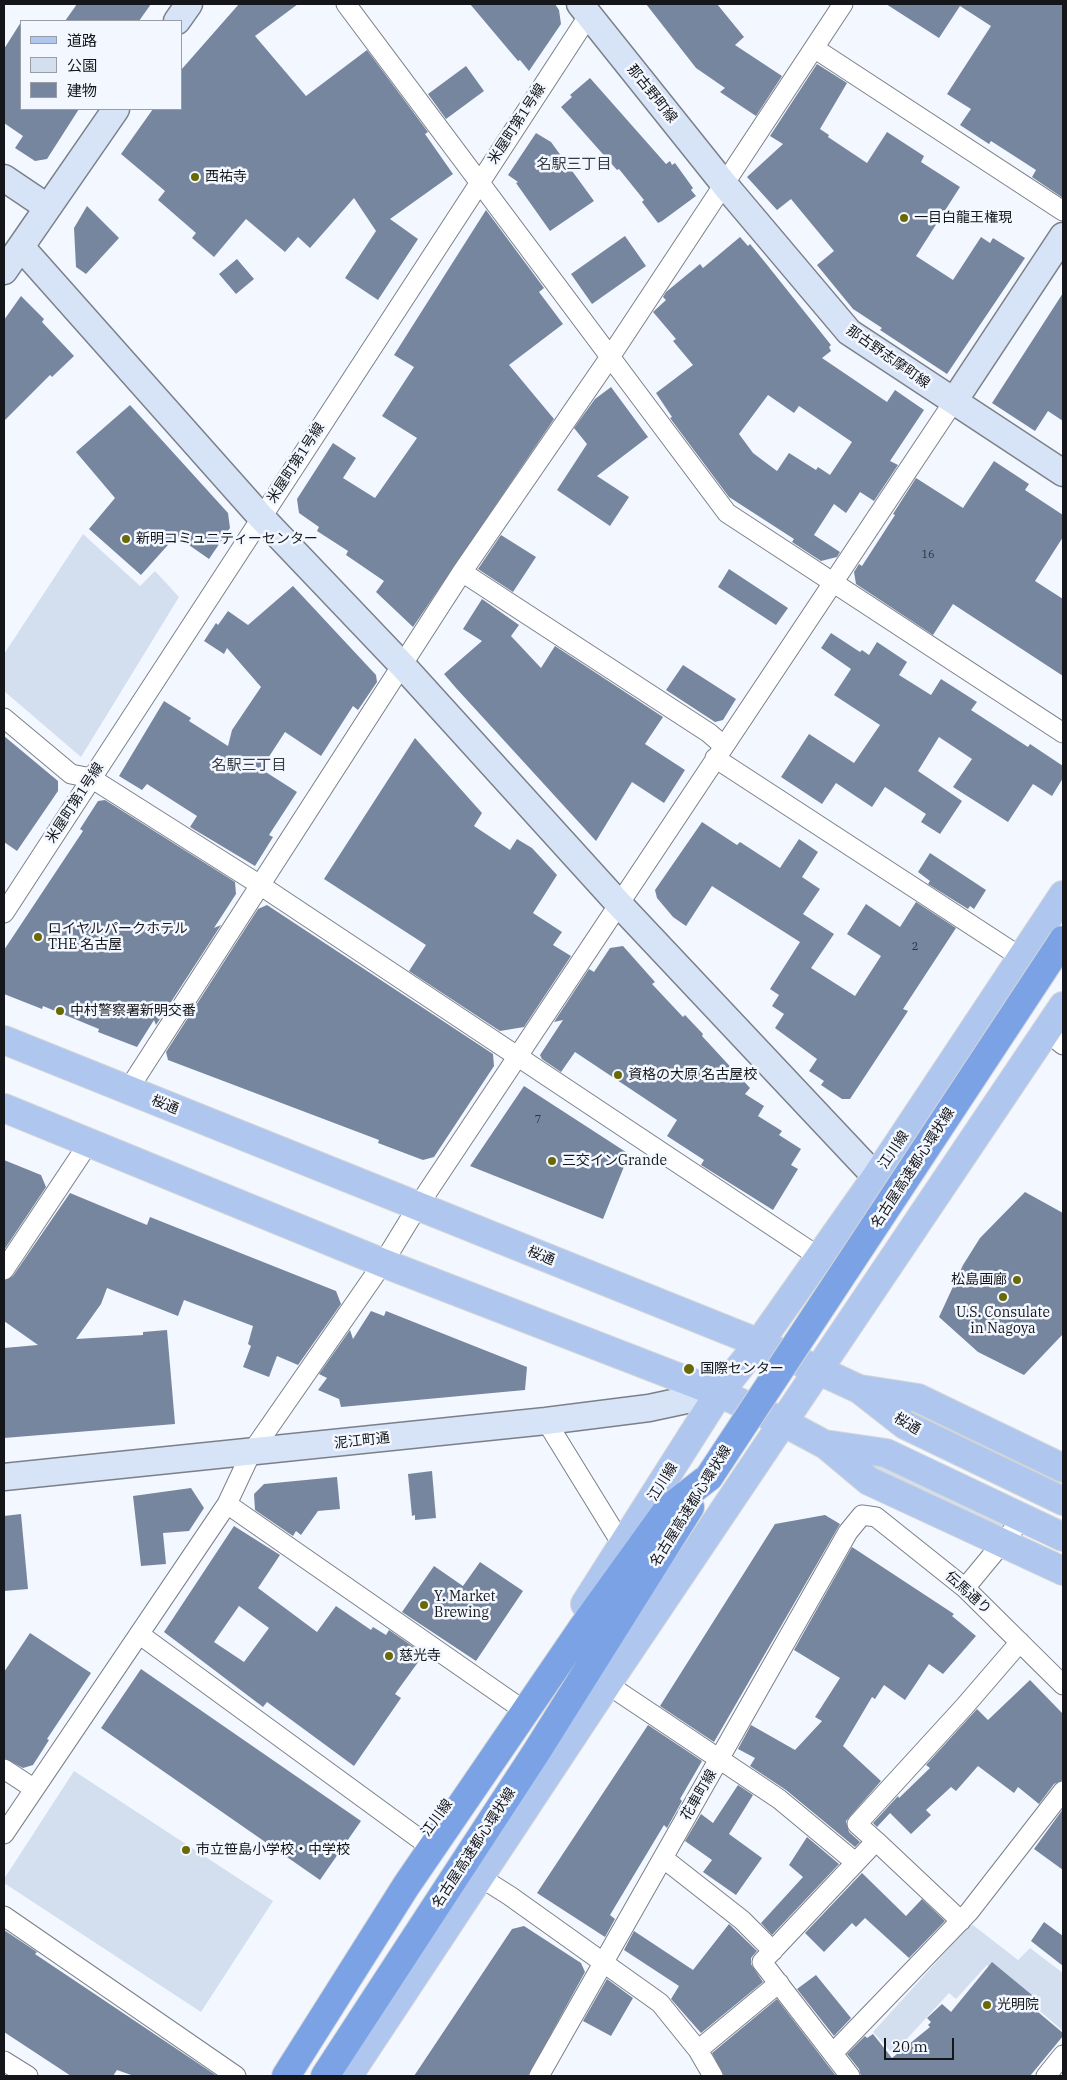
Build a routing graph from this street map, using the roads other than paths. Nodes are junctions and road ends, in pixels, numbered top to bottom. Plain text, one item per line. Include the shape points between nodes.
1 (189, 4) edge
2 (346, 4) edge
3 (843, 4) edge
4 (589, 7) edge
5 (178, 20) edge
6 (814, 48) junction
7 (115, 110) edge
8 (4, 178) edge
9 (480, 181) junction
10 (724, 184) junction
11 (47, 207) junction
12 (1063, 211) edge
13 (1063, 236) edge
14 (21, 247) junction
15 (4, 271) edge
16 (610, 357) junction
17 (954, 401) junction
18 (1063, 473) edge
19 (260, 517) junction
20 (462, 572) junction
21 (832, 582) junction
22 (403, 666) junction
23 (4, 718) edge
24 (1063, 733) edge
25 (719, 752) junction
26 (91, 778) junction
27 (260, 885) junction
28 (1063, 895) edge
29 (619, 904) junction
30 (4, 913) edge
31 (1063, 940) edge
32 (1022, 958) junction
33 (1063, 1006) edge
34 (1055, 1039) edge
35 (4, 1040) edge
36 (518, 1057) junction
37 (128, 1090) junction
38 (4, 1108) edge
39 (88, 1144) junction
40 (876, 1177) junction
41 (418, 1206) junction
42 (819, 1257) junction
43 (383, 1263) junction
44 (4, 1270) edge
45 (759, 1343) junction
46 (817, 1371) junction
47 (858, 1388) junction
48 (719, 1393) junction
49 (546, 1421) junction
50 (783, 1422) junction
51 (824, 1444) junction
52 (251, 1453) junction
53 (1063, 1468) edge
54 (4, 1477) edge
55 (709, 1477) junction
56 (1058, 1490) edge
57 (227, 1504) junction
58 (862, 1515) joint
59 (1023, 1518) junction
60 (1063, 1537) edge
61 (1004, 1542) junction
62 (623, 1546) junction
63 (1063, 1571) edge
64 (965, 1588) junction
65 (139, 1634) junction
66 (1020, 1642) junction
67 (607, 1684) junction
68 (1063, 1685) edge
69 (519, 1706) junction
70 (719, 1760) junction
71 (4, 1769) edge
72 (34, 1788) junction
73 (1063, 1791) edge
74 (4, 1834) edge
75 (421, 1840) junction
76 (876, 1842) junction
77 (663, 1858) junction
78 (855, 1862) junction
79 (480, 1878) junction
80 (4, 1916) edge
81 (961, 1921) junction
82 (768, 1957) junction
83 (604, 1963) junction
84 (779, 1983) junction
85 (698, 2050) junction
86 (833, 2054) junction
87 (1063, 2055) edge
88 (4, 2061) edge
89 (345, 2075) edge
90 (28, 2076) edge
91 (236, 2076) edge
92 (274, 2076) edge
93 (286, 2076) edge
94 (539, 2076) edge
95 (713, 2076) edge
96 (850, 2076) edge
97 (1046, 2076) edge

1 - 5 street
2 - 9 street
3 - 6 street
4 - 9 street, 米屋町第1号線
4 - 10 street, 那古野町線
6 - 10 street
6 - 12 street
7 - 11 street
8 - 11 street
9 - 16 street
9 - 19 street, 米屋町第1号線
10 - 16 street
10 - 17 street, 那古野志摩町線 via 849,332
11 - 14 street
13 - 17 street
14 - 15 street
14 - 19 street
16 - 20 street
16 - 21 street via 727,513
17 - 18 street, 那古野志摩町線
17 - 21 street
19 - 22 street
19 - 26 street, 米屋町第1号線
20 - 22 street
20 - 25 street via 710,733
21 - 24 street
21 - 25 street
22 - 27 street
22 - 29 street
23 - 26 street via 71,774
25 - 29 street
25 - 32 street
26 - 27 street
26 - 30 street, 米屋町第1号線
27 - 36 street
27 - 37 street
28 - 32 main road, 江川線
29 - 36 street
29 - 40 street
31 - 55 highway, 名古屋高速都心環状線, bridge
32 - 40 main road, 江川線
33 - 34 main road
34 - 46 main road
35 - 37 main road, 桜通
36 - 41 street
36 - 42 street
37 - 41 main road, 桜通
38 - 39 main road
39 - 43 main road
39 - 44 street
40 - 42 main road, 江川線
41 - 43 street
41 - 45 main road, 桜通
42 - 45 main road, 江川線
43 - 48 main road
43 - 52 street
45 - 46 main road, 桜通
45 - 48 main road, 江川線
46 - 47 main road, 桜通
46 - 50 main road
47 - 53 main road via 918,1398
47 - 56 main road, 桜通 via 905,1426
48 - 49 street, 泥江町通 via 649,1408
48 - 50 main road
48 - 62 main road, 江川線
49 - 52 street, 泥江町通
49 - 62 street
50 - 51 main road
50 - 67 main road
51 - 59 main road via 886,1453
51 - 61 main road via 869,1480
52 - 54 street, 泥江町通
52 - 57 street
55 - 89 highway, 名古屋高速都心環状線 via 537,1751
55 - 93 highway via 668,1509 583,1627 406,1886
57 - 65 street
57 - 69 street
58 - 64 street, 伝馬通り via 876,1517
58 - 70 street, 花車町線 via 848,1532
59 - 60 main road
59 - 61 street
61 - 63 main road
61 - 64 street
62 - 69 main road, 江川線
64 - 66 street, 伝馬通り
65 - 72 street
65 - 75 street
66 - 68 street, 伝馬通り
66 - 76 street via 857,1824
67 - 70 street
67 - 79 main road
69 - 75 main road, 江川線
70 - 77 street, 花車町線
70 - 78 street via 779,1799
71 - 72 street
72 - 74 street
73 - 81 street
75 - 92 main road, 江川線
76 - 78 street
76 - 81 street
77 - 82 street via 742,1920
77 - 83 street, 花車町線
78 - 82 street
79 - 83 street
79 - 89 main road
80 - 91 street
81 - 86 street
82 - 84 street
83 - 85 street via 660,2003
83 - 94 street, 花車町線
84 - 85 street
84 - 86 street
85 - 95 street
86 - 96 street
87 - 97 street
88 - 90 street

